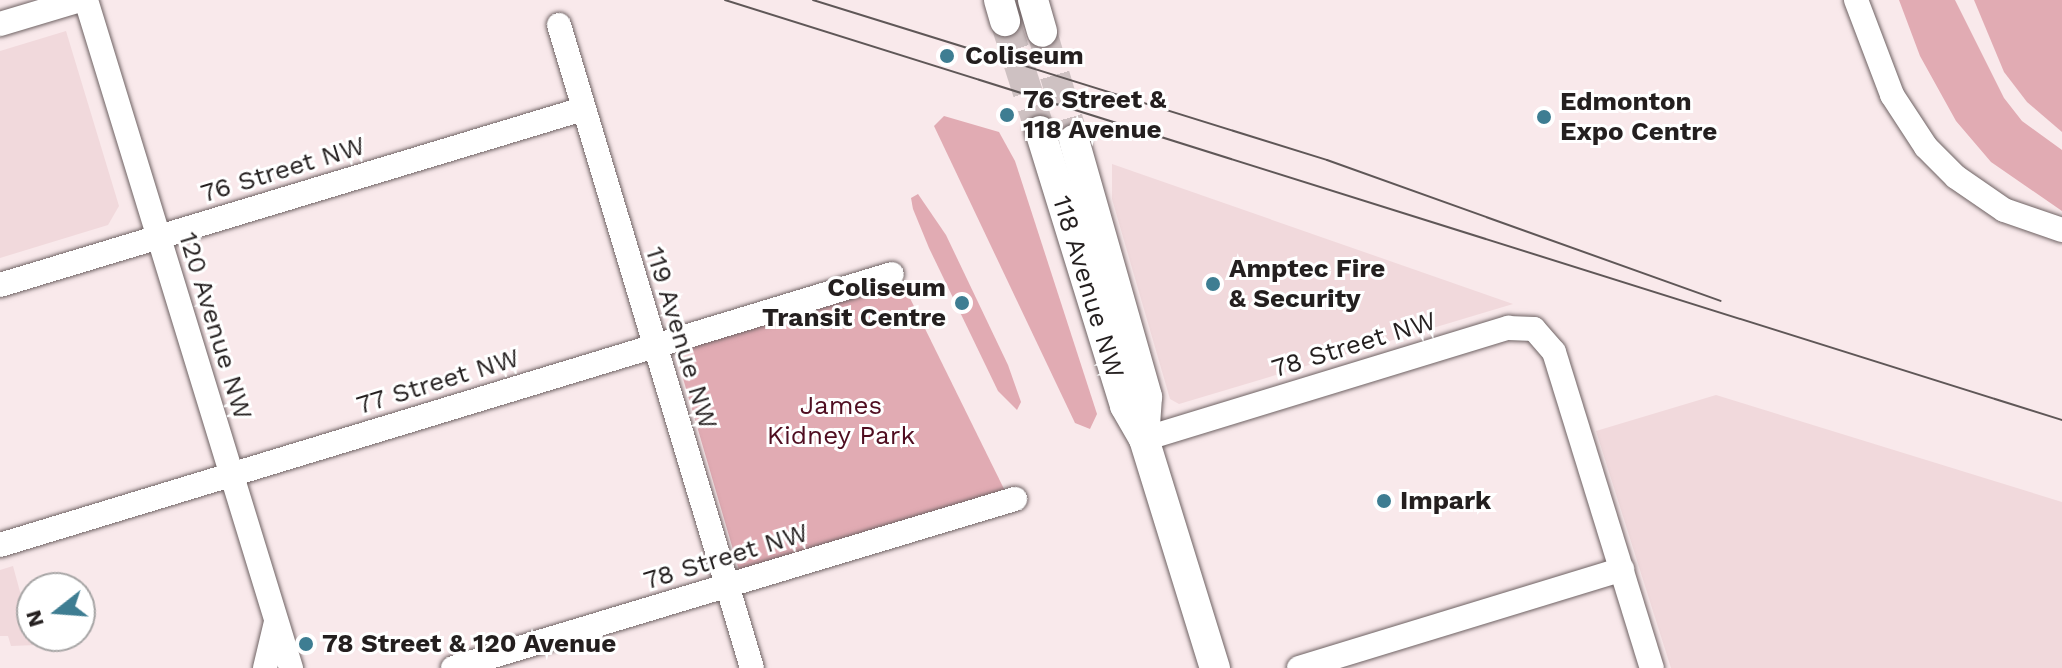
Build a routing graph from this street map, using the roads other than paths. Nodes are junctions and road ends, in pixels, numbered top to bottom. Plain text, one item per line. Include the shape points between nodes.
1 (83, 0) edge
2 (1033, 0) edge
3 (1856, 0) edge
4 (0, 24) edge
5 (559, 25) dead end
6 (1042, 32) tunnel mouth
7 (583, 109) junction
8 (1040, 131) tunnel mouth
9 (1074, 140) tunnel mouth
10 (2062, 230) edge
11 (157, 237) junction
12 (892, 274) dead end
13 (0, 285) edge
14 (655, 346) junction
15 (1144, 439) junction
16 (231, 475) junction
17 (1015, 499) dead end
18 (0, 545) edge
19 (1622, 569) junction
20 (727, 586) junction
21 (276, 622) junction
22 (265, 668) edge
23 (291, 668) edge
24 (453, 668) edge
25 (752, 668) edge
26 (1215, 668) edge
27 (1299, 668) edge
28 (1652, 668) edge

1 - 4 street
1 - 11 street, 120 Avenue NW
2 - 6 main road
3 - 10 street via 1892,95 1920,141 1956,177 2004,210
5 - 7 street, 119 Avenue NW
7 - 11 street, 76 Street NW
7 - 14 street, 119 Avenue NW
8 - 15 main road, 118 Avenue NW via 1125,406
9 - 15 main road, 118 Avenue NW via 1147,397
11 - 13 street, 76 Street NW
11 - 16 street, 120 Avenue NW
12 - 14 street, 77 Street NW
14 - 16 street, 77 Street NW
14 - 20 street, 119 Avenue NW
15 - 19 street, 78 Street NW via 1508,328 1534,329 1554,352
15 - 26 main road, 118 Avenue NW
16 - 18 street, 77 Street NW
16 - 21 street, 120 Avenue NW
17 - 20 street, 78 Street NW
19 - 27 street
19 - 28 street
20 - 24 street, 78 Street NW
20 - 25 street, 119 Avenue NW
21 - 22 street
21 - 23 street, 120 Avenue NW

